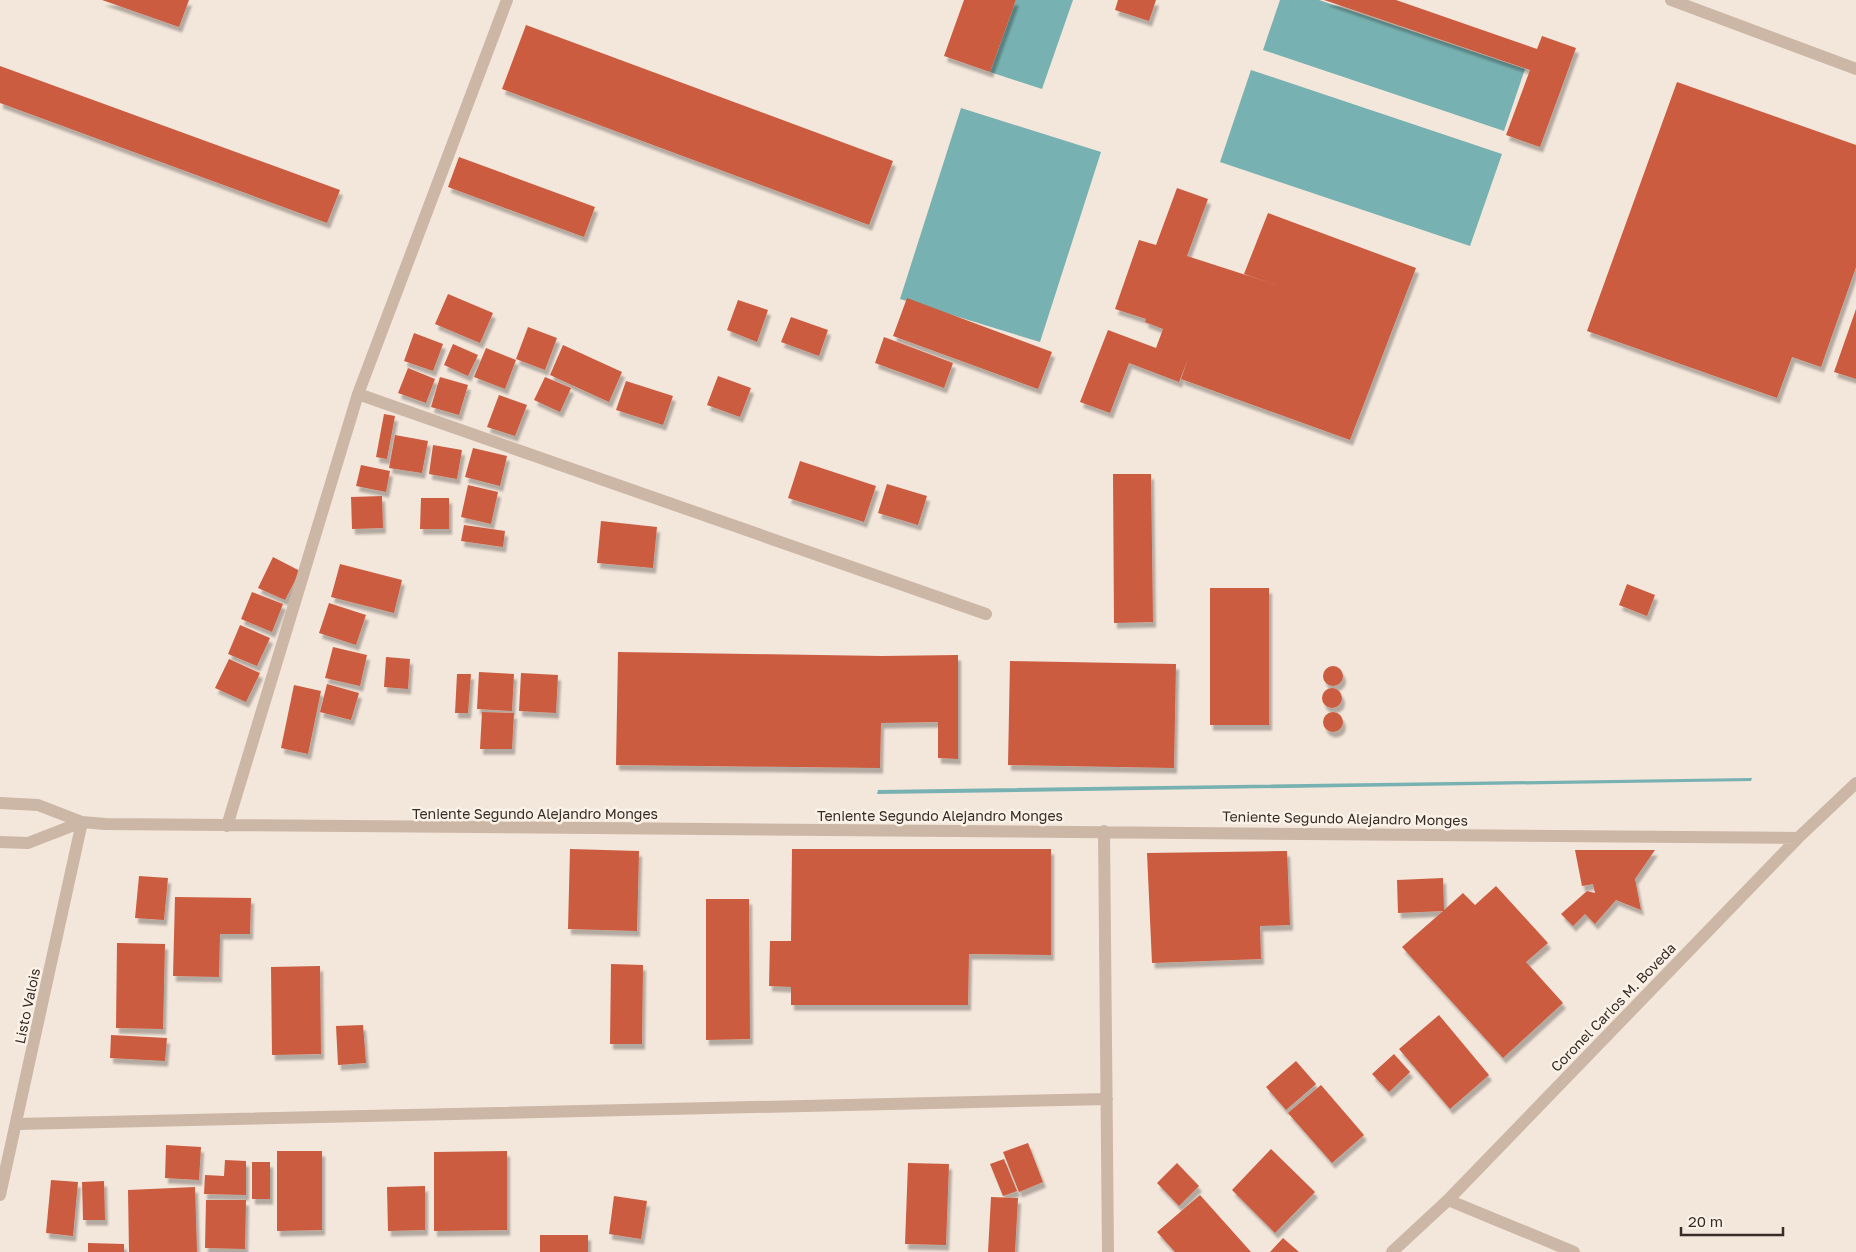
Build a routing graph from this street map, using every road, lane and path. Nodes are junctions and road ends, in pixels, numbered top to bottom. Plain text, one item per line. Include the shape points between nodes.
1 (507, 0) edge
2 (1671, 0) edge
3 (1856, 68) edge
4 (358, 394) junction
5 (986, 614) dead end
6 (1856, 783) edge
7 (0, 803) edge
8 (82, 822) junction
9 (227, 826) junction
10 (1104, 831) junction
11 (1798, 838) junction
12 (0, 842) edge
13 (1107, 1099) junction
14 (17, 1124) junction
15 (0, 1195) edge
16 (1448, 1200) junction
17 (1108, 1252) edge
18 (1392, 1252) edge
19 (1574, 1252) edge

1 - 4 street
2 - 3 street
4 - 5 street
4 - 9 street
6 - 11 street, Coronel Carlos M. Boveda
7 - 8 street, Teniente Segundo Alejandro Monges via 38,805
8 - 9 street, Teniente Segundo Alejandro Monges
8 - 12 street, Teniente Segundo Alejandro Monges via 28,842
8 - 14 street, Listo Valois
9 - 10 street, Teniente Segundo Alejandro Monges
10 - 11 street, Teniente Segundo Alejandro Monges
10 - 13 street
11 - 16 street, Coronel Carlos M. Boveda
13 - 14 street
13 - 17 street
14 - 15 street, Listo Valois
16 - 18 street, Coronel Carlos M. Boveda
16 - 19 street

